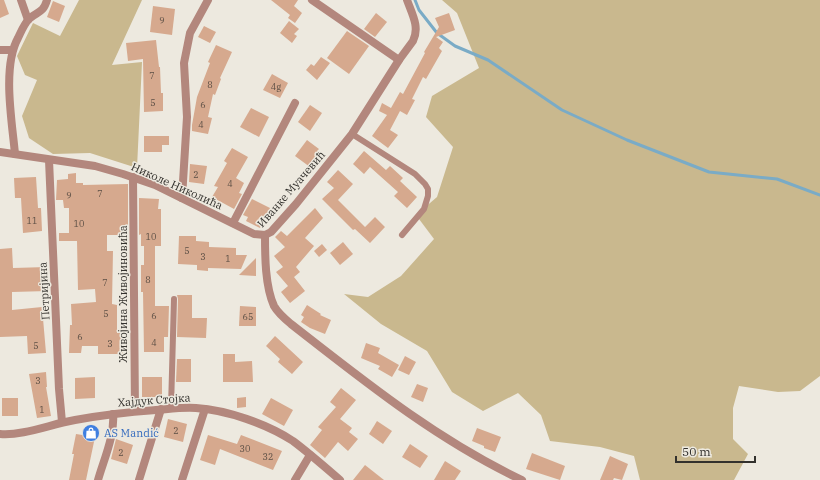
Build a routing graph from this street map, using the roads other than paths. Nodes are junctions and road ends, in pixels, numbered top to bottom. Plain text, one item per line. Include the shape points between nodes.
1 (21, 0) edge
2 (47, 0) edge
3 (208, 0) edge
4 (312, 0) edge
5 (407, 0) edge
6 (28, 20) junction
7 (0, 50) edge
8 (12, 50) junction
9 (399, 60) junction
10 (295, 103) dead end
11 (352, 134) junction
12 (0, 152) edge
13 (15, 154) junction
14 (49, 160) junction
15 (133, 178) junction
16 (182, 198) junction
17 (233, 223) junction
18 (265, 235) junction
19 (402, 235) dead end
20 (174, 299) dead end
21 (171, 408) junction
22 (161, 409) junction
23 (205, 409) junction
24 (135, 411) junction
25 (113, 414) junction
26 (62, 422) junction
27 (0, 434) edge
28 (310, 455) junction
29 (98, 480) edge
30 (140, 480) edge
31 (182, 480) edge
32 (295, 480) edge
33 (340, 480) edge
34 (522, 480) edge

1 - 6 street
2 - 6 street via 40,13
3 - 16 street via 190,33 184,63 187,117
4 - 9 street
5 - 9 street, Иванке Муачевић via 417,31
6 - 8 street
7 - 8 street
8 - 13 street via 9,77
9 - 11 street, Иванке Муачевић
10 - 17 street
11 - 18 street, Иванке Муачевић via 296,204 271,232
11 - 19 lane via 415,174 428,189 424,209
12 - 13 street, Николе Николића
13 - 14 street, Николе Николића
14 - 15 street, Николе Николића via 95,166
14 - 26 street, Петријина
15 - 16 street, Николе Николића
15 - 24 street, Живојина Живојиновића
16 - 17 street, Николе Николића
17 - 18 street, Николе Николића via 254,234
18 - 34 street, Иванке Муачевић via 270,296 281,315 371,387 416,419 483,460
20 - 21 lane
21 - 22 street, Хајдук Стојка
21 - 23 street, Хајдук Стојка
22 - 24 street, Хајдук Стојка
22 - 30 street
23 - 28 street, Хајдук Стојка via 231,414 258,424 293,442
23 - 31 street
24 - 25 street, Хајдук Стојка
25 - 26 street, Хајдук Стојка
25 - 29 street via 112,430
26 - 27 street, Хајдук Стојка via 17,433
28 - 32 street
28 - 33 street, Хајдук Стојка

